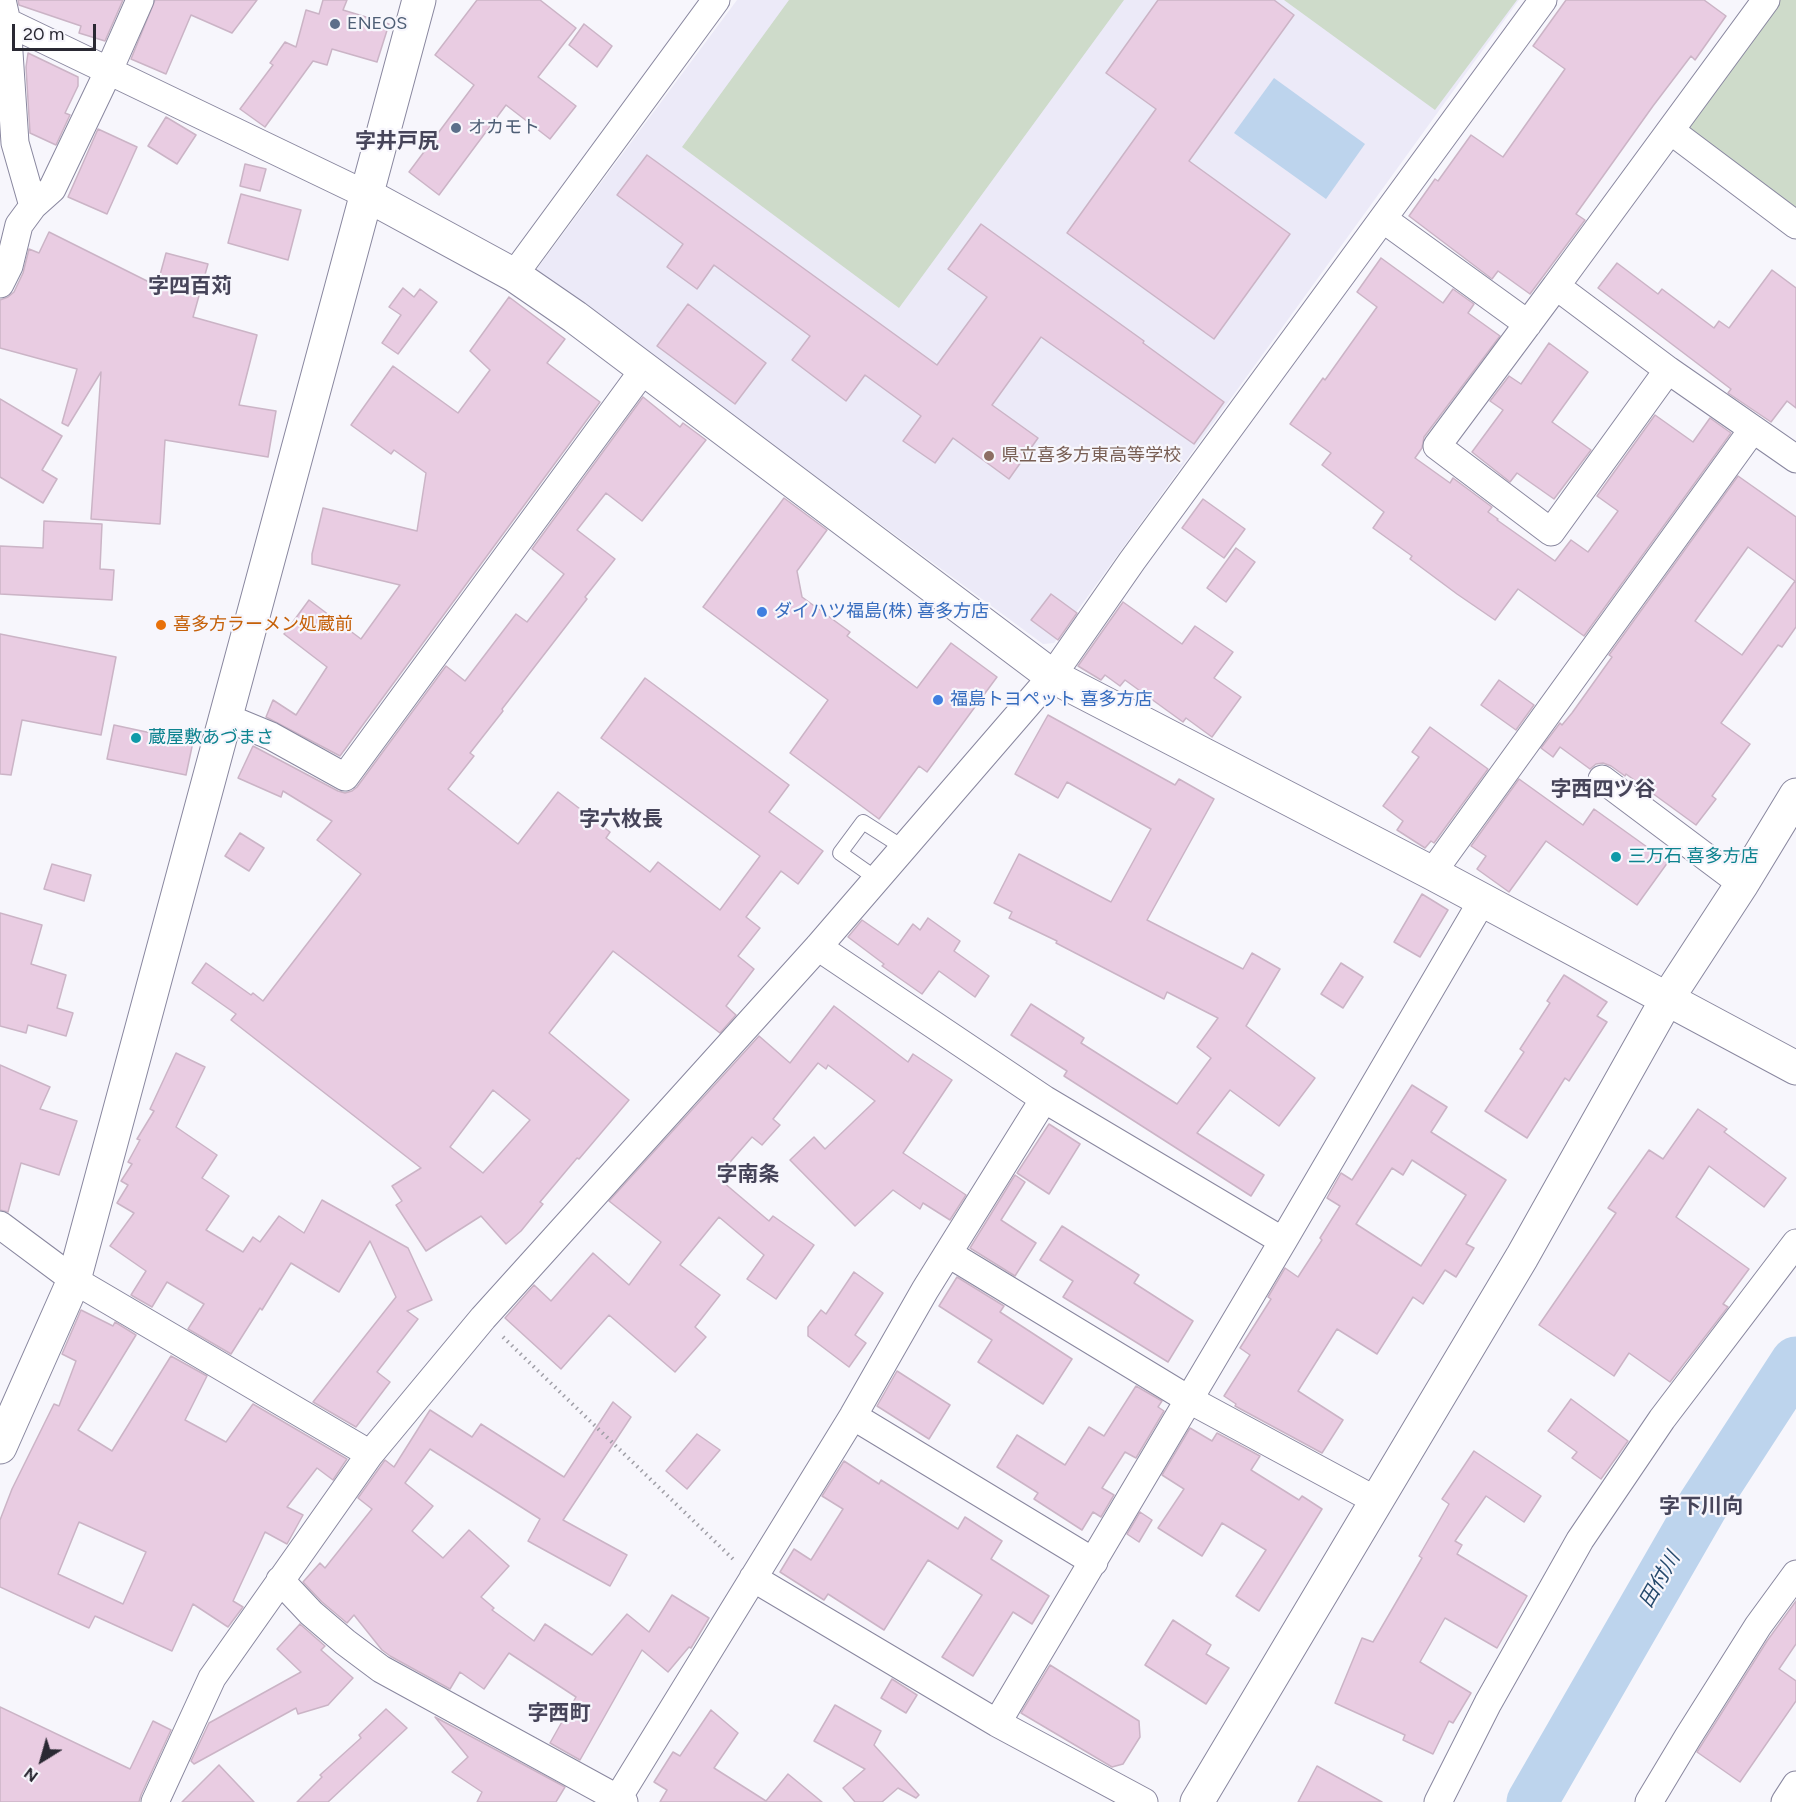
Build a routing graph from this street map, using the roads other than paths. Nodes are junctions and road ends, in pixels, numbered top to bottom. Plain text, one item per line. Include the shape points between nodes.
1 (140, 0) edge
2 (419, 0) edge
3 (716, 0) edge
4 (1543, 0) edge
5 (1766, 0) edge
6 (5, 11) edge
7 (109, 70) junction
8 (1671, 131) junction
9 (365, 194) junction
10 (33, 206) junction
11 (1383, 219) junction
12 (1796, 225) edge
13 (514, 275) junction
14 (0, 284) edge
15 (1556, 286) junction
16 (1528, 324) junction
17 (645, 368) junction
18 (1668, 370) junction
19 (1753, 429) junction
20 (1796, 459) edge
21 (1052, 676) junction
22 (225, 717) junction
23 (1602, 779) dead end
24 (1796, 795) edge
25 (904, 848) junction
26 (1432, 873) junction
27 (877, 879) junction
28 (1742, 884) junction
29 (1482, 901) junction
30 (818, 947) junction
31 (1667, 999) junction
32 (1796, 1068) edge
33 (1044, 1099) junction
34 (0, 1225) edge
35 (1283, 1241) junction
36 (1796, 1243) edge
37 (949, 1254) junction
38 (74, 1280) junction
39 (1188, 1399) junction
40 (853, 1416) junction
41 (0, 1447) edge
42 (370, 1454) junction
43 (1377, 1501) junction
44 (1094, 1562) junction
45 (1796, 1574) edge
46 (753, 1578) junction
47 (280, 1580) junction
48 (998, 1723) junction
49 (1796, 1785) edge
50 (621, 1800) edge
51 (155, 1802) edge
52 (1144, 1802) edge
53 (1197, 1802) edge
54 (1438, 1802) edge
55 (1649, 1802) edge
56 (1785, 1802) edge

1 - 7 street
2 - 9 street
3 - 13 street
4 - 11 street
5 - 8 street
6 - 7 street
6 - 10 street via 15,142
7 - 9 street
7 - 10 street via 52,189
8 - 12 street
8 - 15 street
9 - 13 street
9 - 22 street
10 - 14 street via 19,225 9,266
11 - 16 street
11 - 21 street
13 - 17 street
15 - 16 street
15 - 18 street
16 - 18 street via 1437,446 1551,532
17 - 21 street
17 - 22 street via 345,777 271,736
18 - 19 street
19 - 20 street
19 - 26 street
21 - 25 street
21 - 26 street
22 - 38 street
23 - 28 street
24 - 28 street
25 - 27 street
25 - 27 lane via 863,822 840,853
26 - 29 street
27 - 30 street
28 - 31 street
29 - 31 street
29 - 35 street
30 - 33 street
30 - 42 street via 483,1318
31 - 32 street
31 - 43 street via 1522,1257
33 - 35 street
33 - 37 street
34 - 38 street
35 - 39 street
36 - 54 street via 1662,1419 1580,1540 1488,1703
37 - 39 street
37 - 40 street
38 - 41 street
38 - 42 street
39 - 43 street
39 - 44 street
40 - 44 street
40 - 46 street
42 - 47 street
43 - 53 street
44 - 48 street
45 - 55 street via 1758,1626
46 - 48 street
46 - 50 street
47 - 50 street via 311,1613 381,1669
47 - 51 street via 212,1678
48 - 52 street
49 - 56 street

